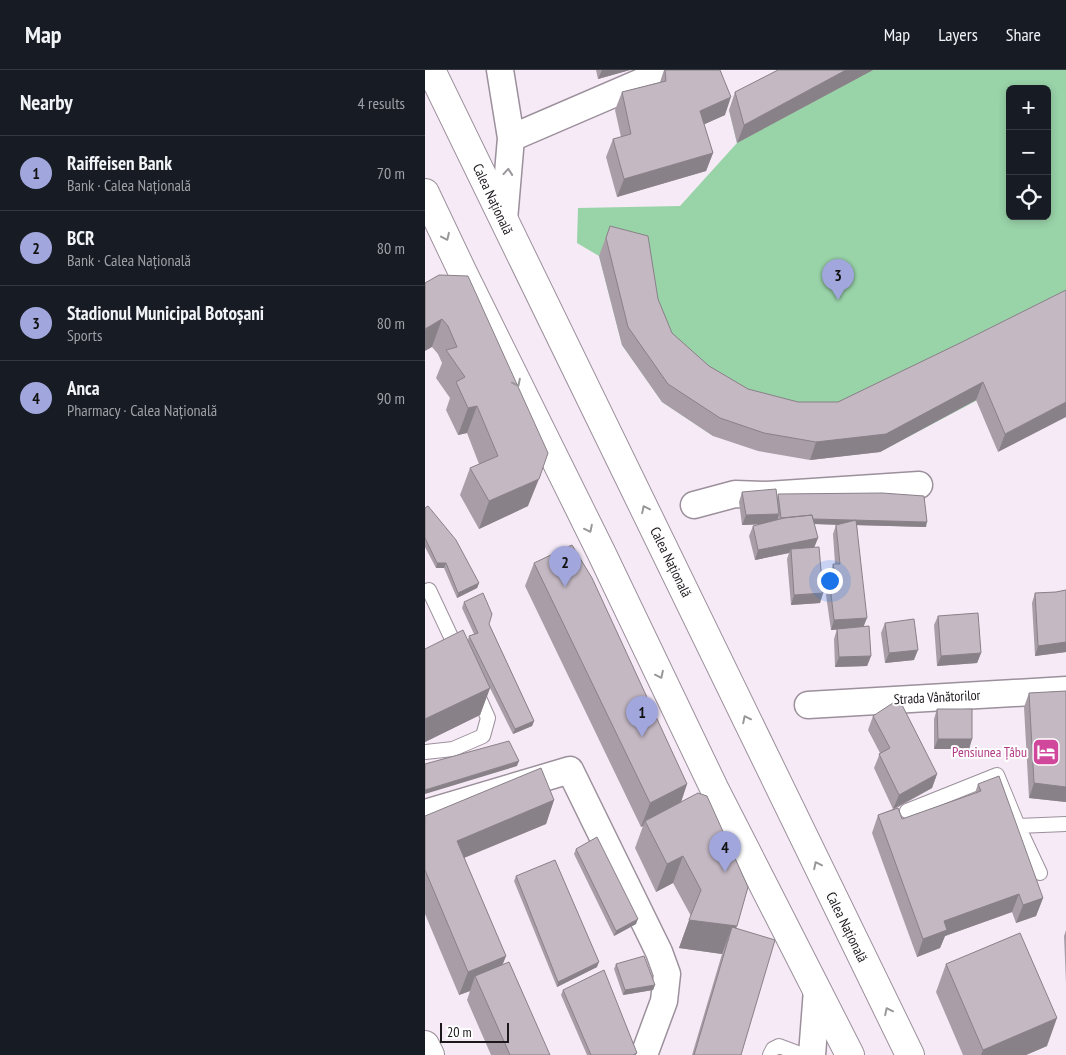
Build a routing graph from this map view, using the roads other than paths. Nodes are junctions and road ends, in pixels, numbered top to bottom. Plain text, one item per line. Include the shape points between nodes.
1 (431, 70) edge
2 (500, 70) edge
3 (669, 70) edge
4 (511, 138) junction
5 (425, 193) edge
6 (503, 220) junction
7 (919, 485) dead end
8 (694, 505) dead end
9 (429, 590) dead end
10 (1066, 690) edge
11 (808, 705) dead end
12 (425, 752) edge
13 (907, 811) dead end
14 (425, 813) edge
15 (1066, 824) edge
16 (1018, 826) junction
17 (1040, 873) dead end
18 (817, 990) junction
19 (425, 1045) edge
20 (430, 1055) edge
21 (644, 1055) edge
22 (770, 1055) edge
23 (803, 1055) edge
24 (812, 1055) edge
25 (850, 1055) edge
26 (910, 1055) edge

1 - 6 main road, Calea Națională
2 - 4 street
3 - 4 street
6 -> 4 street
5 -> 18 main road via 714,788
26 -> 6 main road, Calea Națională
7 - 8 street via 767,495 735,494
9 - 12 lane via 489,718 483,736 453,750
10 - 11 street, Strada Vânătorilor
13 - 16 lane via 997,775
14 - 21 street via 569,770 667,974 664,1001
15 - 16 lane
16 - 17 lane
18 - 24 street
18 - 25 main road
19 - 20 main road
22 - 23 lane via 779,1046

